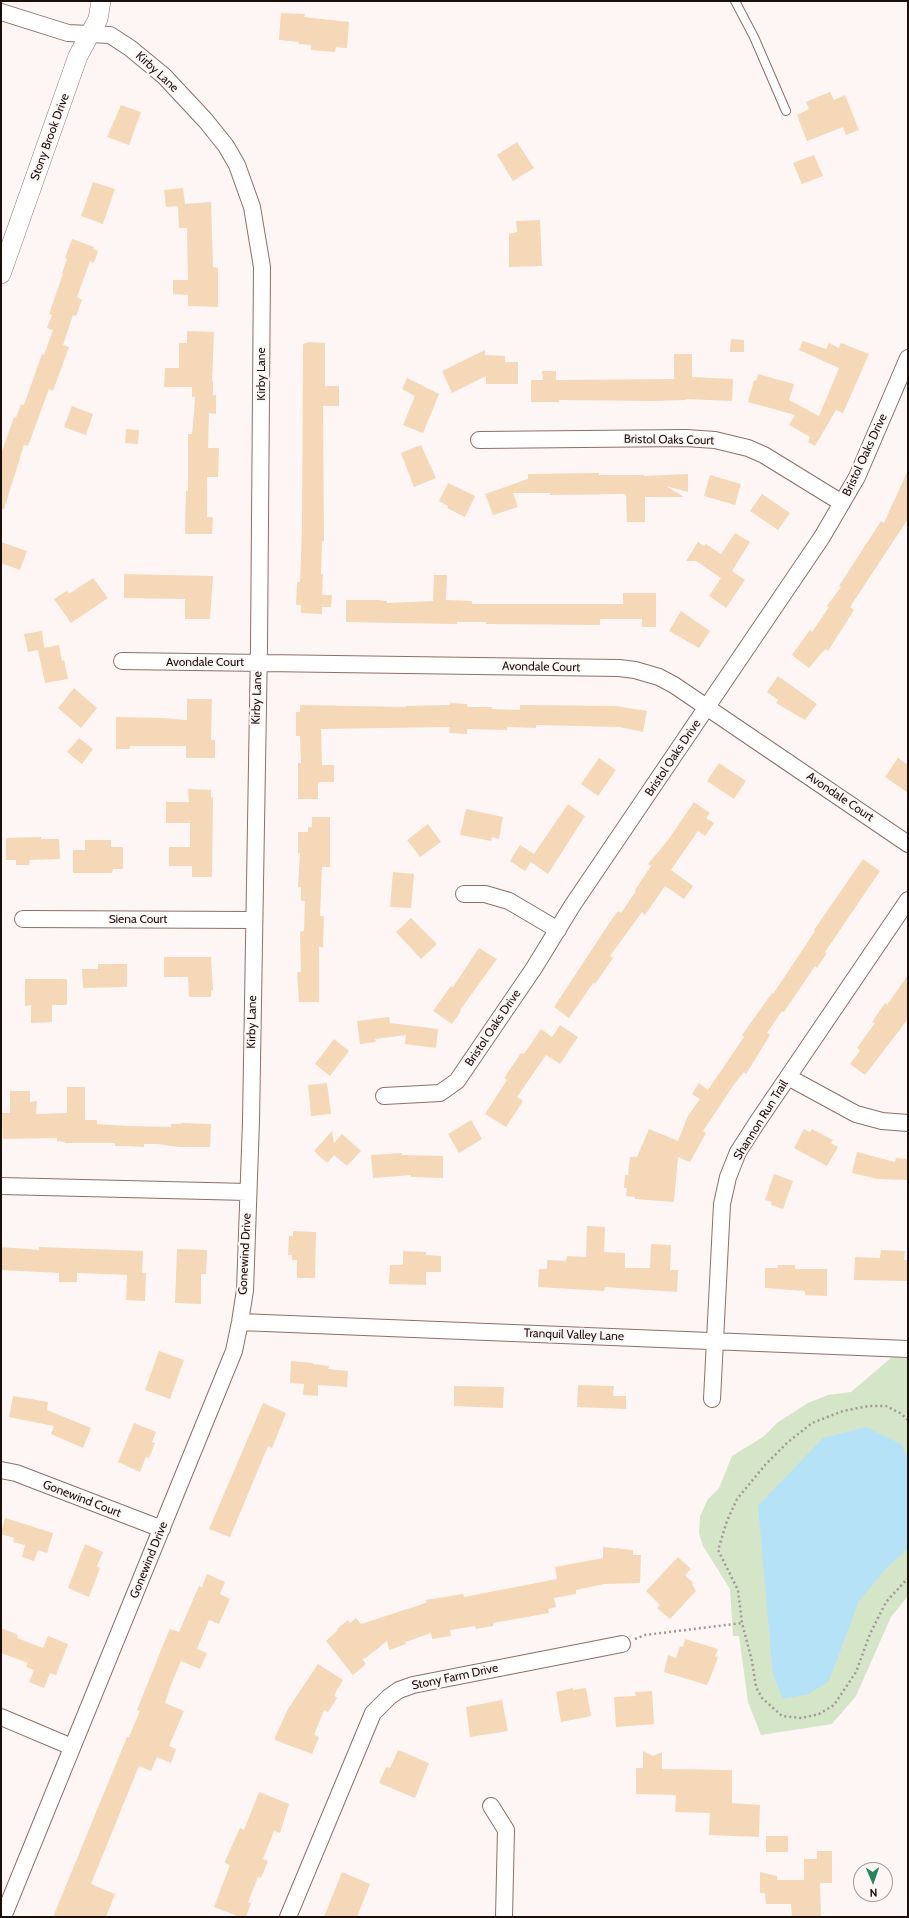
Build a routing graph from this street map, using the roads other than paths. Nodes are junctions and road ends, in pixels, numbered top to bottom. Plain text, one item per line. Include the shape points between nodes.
1 (101, 1) edge
2 (735, 1) edge
3 (1, 12) edge
4 (90, 34) junction
5 (786, 111) dead end
6 (1, 274) edge
7 (908, 358) edge
8 (479, 440) dead end
9 (842, 503) junction
10 (122, 661) dead end
11 (258, 662) junction
12 (708, 708) junction
13 (908, 844) edge
14 (464, 894) dead end
15 (908, 900) edge
16 (23, 919) dead end
17 (253, 920) junction
18 (558, 930) junction
19 (788, 1077) junction
20 (384, 1096) dead end
21 (908, 1123) edge
22 (1, 1186) edge
23 (248, 1192) junction
24 (240, 1322) junction
25 (714, 1341) junction
26 (908, 1348) edge
27 (712, 1400) dead end
28 (1, 1470) edge
29 (162, 1529) junction
30 (622, 1644) road end
31 (1, 1717) edge
32 (72, 1747) junction
33 (491, 1806) dead end
34 (3, 1917) edge
35 (288, 1917) edge
36 (504, 1917) edge

1 - 4 street, Stony Brook Drive via 98,18
2 - 5 lane via 754,37
3 - 4 street, Kirby Lane via 68,33
4 - 6 street, Stony Brook Drive via 78,56
4 - 11 street, Kirby Lane via 110,35 164,76 226,146 237,165 252,207 262,267
7 - 9 street, Bristol Oaks Drive via 858,477
8 - 9 street, Bristol Oaks Court via 715,440 748,448 764,455
9 - 12 street, Bristol Oaks Drive
10 - 11 street, Avondale Court
11 - 12 street, Avondale Court via 619,668 659,677
11 - 17 street, Kirby Lane
12 - 13 street, Avondale Court
12 - 18 street, Bristol Oaks Drive
14 - 18 street via 484,894 509,901
15 - 19 street, Shannon Run Trail
16 - 17 street, Siena Court
17 - 23 street, Kirby Lane
18 - 20 street, Bristol Oaks Drive via 457,1081 440,1093
19 - 21 street via 856,1114 882,1121
19 - 25 street, Shannon Run Trail via 738,1152 728,1177 722,1204
22 - 23 street
23 - 24 street, Gonewind Drive via 245,1290
24 - 25 street, Tranquil Valley Lane
24 - 29 street, Gonewind Drive via 234,1351
25 - 26 street, Tranquil Valley Lane
25 - 27 street, Shannon Run Trail
28 - 29 street, Gonewind Court via 16,1473
29 - 32 street, Gonewind Drive
30 - 35 street, Stony Farm Drive via 413,1685 389,1697 374,1713
31 - 32 street
32 - 34 street, Gonewind Drive
33 - 36 street via 506,1830

